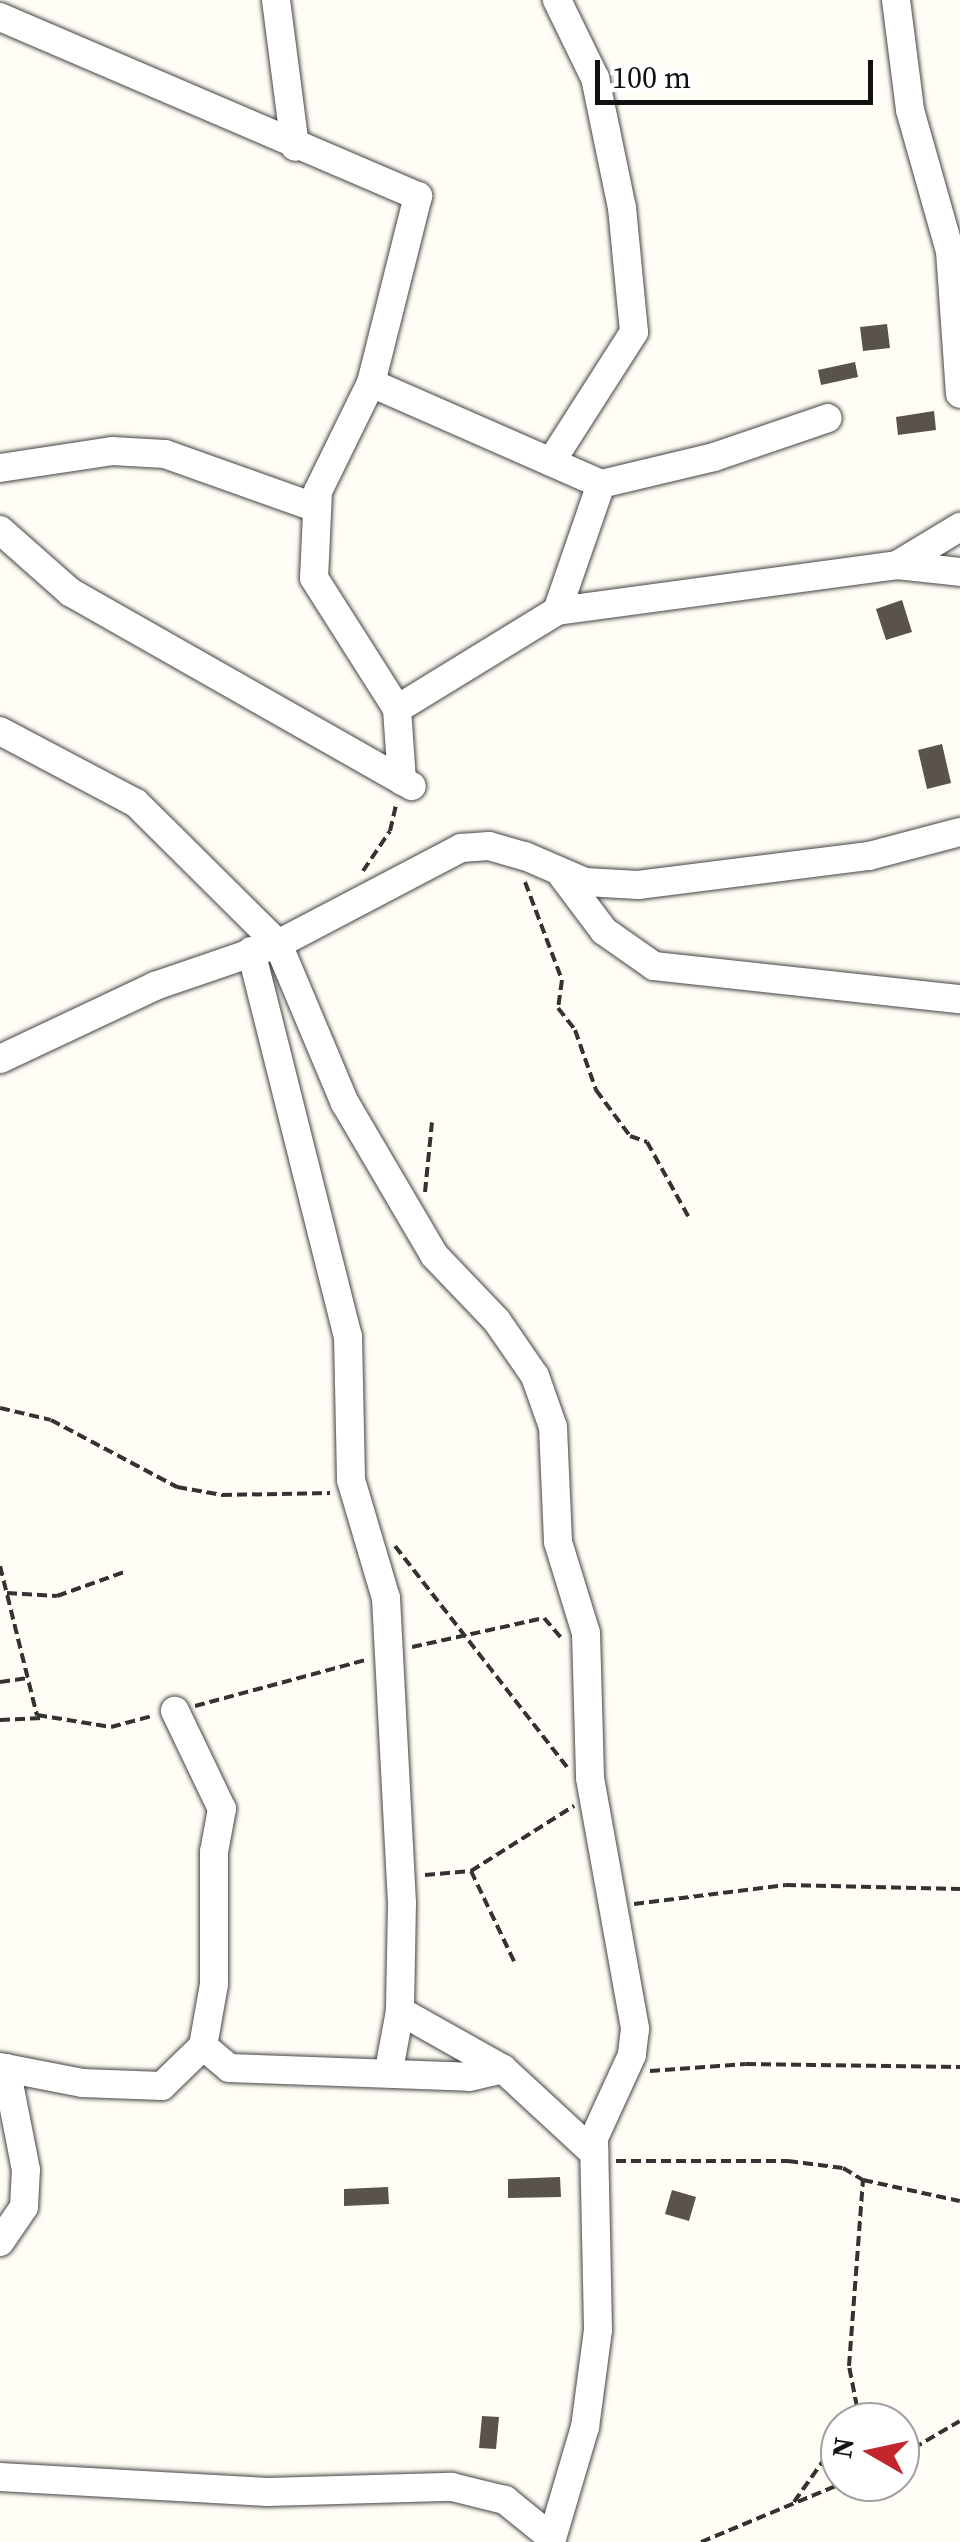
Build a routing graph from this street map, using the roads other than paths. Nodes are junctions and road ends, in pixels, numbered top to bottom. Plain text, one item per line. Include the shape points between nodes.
1 (276, 0) edge
2 (557, 0) edge
3 (896, 0) edge
4 (0, 17) edge
5 (295, 148) junction
6 (371, 383) junction
7 (960, 394) edge
8 (828, 418) dead end
9 (551, 462) junction
10 (0, 468) edge
11 (601, 484) junction
12 (317, 508) junction
13 (960, 527) edge
14 (0, 530) edge
15 (897, 564) junction
16 (960, 572) edge
17 (557, 611) junction
18 (397, 708) junction
19 (0, 731) edge
20 (960, 832) edge
21 (562, 874) junction
22 (265, 947) junction
23 (960, 999) edge
24 (0, 1059) edge
25 (175, 1710) road end
26 (400, 2012) junction
27 (203, 2046) junction
28 (3, 2068) edge
29 (503, 2069) junction
30 (388, 2070) junction
31 (594, 2153) junction
32 (0, 2242) edge
33 (0, 2477) edge
34 (552, 2540) edge

1 - 5 street
2 - 9 street via 596,78 622,208 634,332
3 - 7 street via 910,110 950,251
4 - 5 street
5 - 6 street via 418,196
6 - 9 street
6 - 12 street via 318,491
8 - 11 street via 714,457
9 - 11 street
10 - 12 street via 112,451 165,454
11 - 17 street
12 - 18 street via 314,578
13 - 15 street
14 - 18 street via 70,592 404,787
15 - 16 street
15 - 17 street
17 - 18 street
19 - 22 street via 136,803
20 - 21 street via 869,856 723,876 609,885
21 - 22 street via 489,846 442,854
21 - 23 street via 604,931 654,966
22 - 24 street via 155,986
22 - 26 street via 348,1336 351,1480 386,1598 402,1903
22 - 31 street via 344,1103 434,1255 497,1321 536,1376 552,1427 558,1542 582,1612 590,1778 634,2029 598,2122
25 - 27 street via 222,1809 214,1852 214,1984
26 - 29 street
26 - 30 street
27 - 28 street via 162,2086 82,2083
27 - 30 street via 229,2068 332,2075
28 - 32 street via 26,2170 24,2207
29 - 30 street via 469,2077
29 - 31 street
31 - 34 street via 598,2330 584,2427
33 - 34 street via 233,2491 452,2487 505,2500

